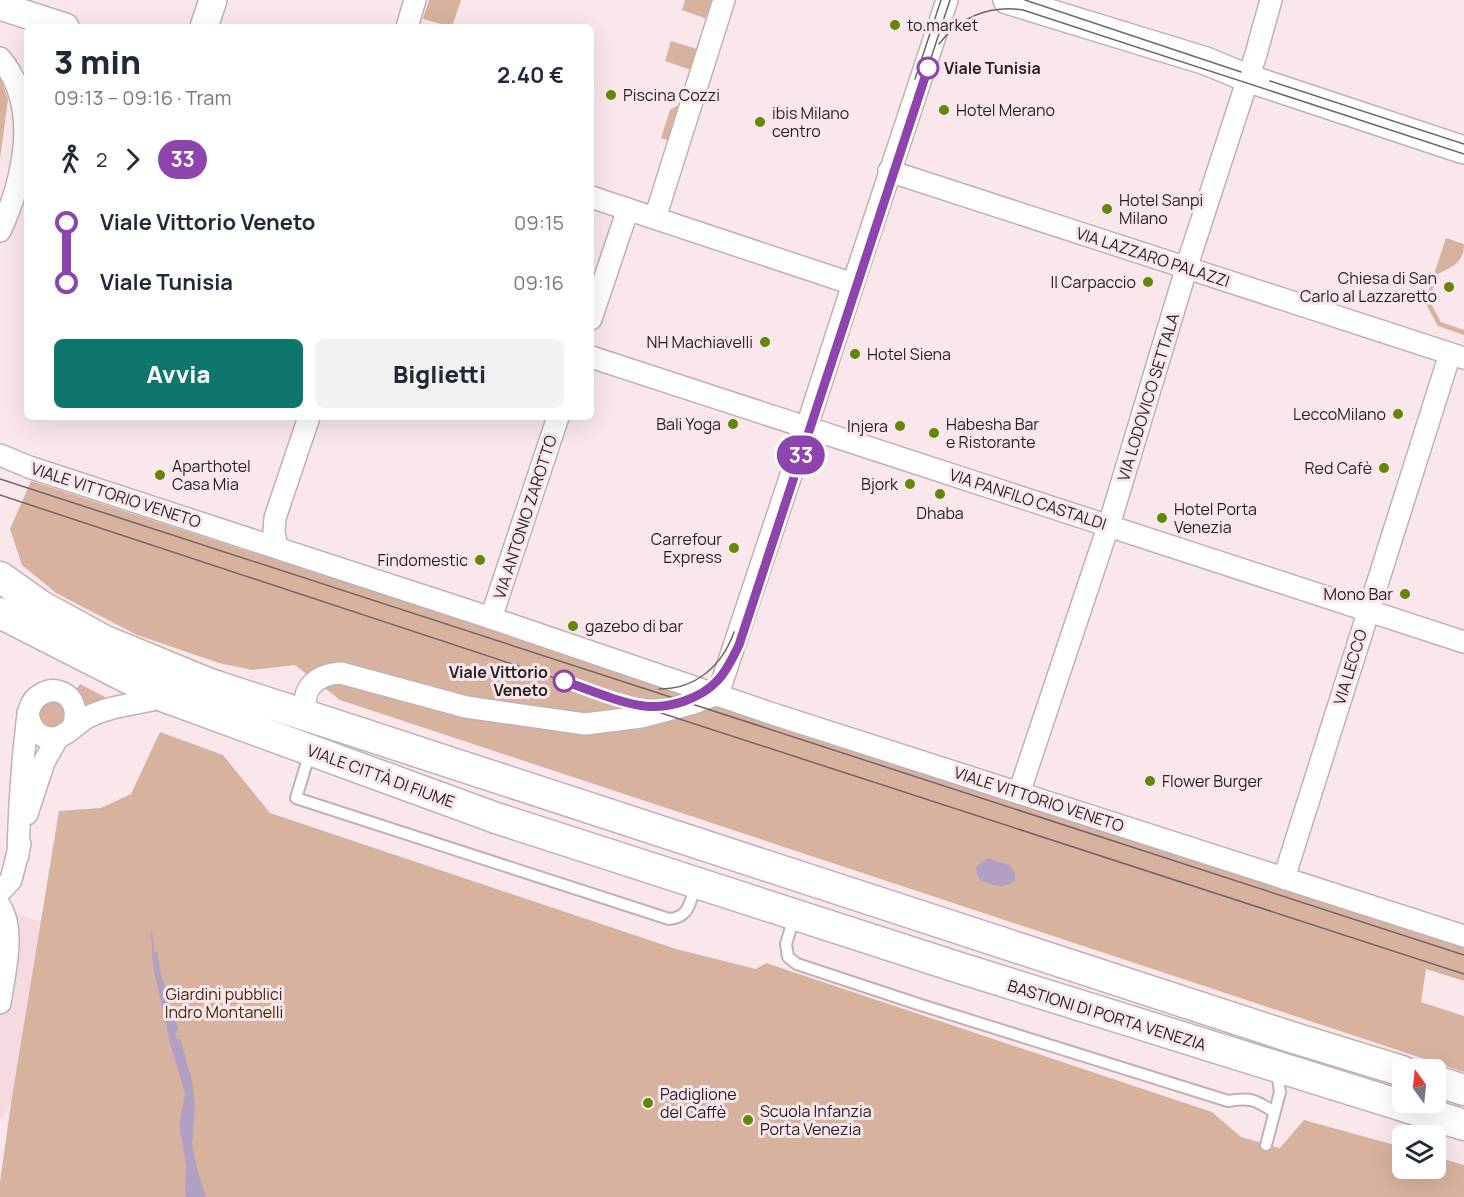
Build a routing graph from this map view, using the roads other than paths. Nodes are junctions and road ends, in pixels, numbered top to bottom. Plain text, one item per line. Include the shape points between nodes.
1 (213, 0) edge
2 (416, 0) edge
3 (724, 0) edge
4 (947, 0) edge
5 (1007, 0) edge
6 (1073, 0) edge
7 (1271, 0) edge
8 (0, 6) edge
9 (56, 24) edge
10 (205, 24) edge
11 (408, 24) edge
12 (0, 58) edge
13 (1206, 61) junction
14 (1247, 78) junction
15 (1464, 150) edge
16 (889, 171) junction
17 (24, 173) edge
18 (594, 198) edge
19 (628, 209) junction
20 (655, 218) junction
21 (0, 231) edge
22 (1187, 268) junction
23 (853, 284) junction
24 (594, 310) edge
25 (1457, 356) edge
26 (594, 358) edge
27 (308, 420) edge
28 (557, 420) edge
29 (807, 428) junction
30 (0, 455) edge
31 (1108, 525) junction
32 (277, 548) junction
33 (0, 577) edge
34 (1368, 610) junction
35 (21, 614) edge
36 (491, 618) junction
37 (1464, 642) edge
38 (718, 694) junction
39 (165, 697) junction
40 (28, 713) junction
41 (311, 717) junction
42 (65, 733) junction
43 (310, 750) junction
44 (1019, 793) junction
45 (18, 856) junction
46 (1284, 878) junction
47 (698, 883) junction
48 (0, 892) edge
49 (752, 900) joint
50 (0, 906) edge
51 (795, 915) junction
52 (1464, 936) edge
53 (0, 1003) edge
54 (1276, 1068) junction
55 (1392, 1068) edge
56 (1446, 1084) edge
57 (1464, 1090) edge
58 (1274, 1112) junction
59 (1464, 1125) edge
60 (1266, 1145) dead end

1 - 10 street
2 - 11 street
3 - 20 street
4 - 16 street
5 - 13 street
6 - 13 street via 1166,33
7 - 14 street, VIA LODOVICO SETTALA
8 - 9 street
12 - 17 street via 14,79 22,111
13 - 14 street
14 - 15 street
14 - 22 street, VIA LODOVICO SETTALA
16 - 22 street, VIA LAZZARO PALAZZI
16 - 23 street
17 - 21 street
18 - 19 street
19 - 20 street
19 - 24 street
20 - 23 street
22 - 25 street, VIA LAZZARO PALAZZI
22 - 31 street, VIA LODOVICO SETTALA
23 - 29 street
25 - 34 street, VIA LECCO
26 - 29 street, VIA PANFILO CASTALDI
27 - 32 street via 275,518
28 - 36 street, VIA ANTONIO ZAROTTO
29 - 31 street, VIA PANFILO CASTALDI
29 - 38 street
30 - 32 street, VIALE VITTORIO VENETO
31 - 34 street, VIA PANFILO CASTALDI
31 - 44 street, VIA LODOVICO SETTALA
32 - 36 street, VIALE VITTORIO VENETO
33 - 35 main road
34 - 37 street, VIA PANFILO CASTALDI
34 - 46 street, VIA LECCO
35 - 39 main road, VIALE CITTÀ DI FIUME
35 - 41 main road, VIALE CITTÀ DI FIUME
36 - 38 street, VIALE VITTORIO VENETO
38 - 41 street, VIALE CITTÀ DI FIUME via 641,717 585,724 466,707 341,673 327,674 311,686 305,703
38 - 44 street, VIALE VITTORIO VENETO
39 - 42 street via 88,716
39 - 43 main road, VIALE CITTÀ DI FIUME
40 - 42 street via 36,732 50,738
40 - 42 street via 35,698 58,691 70,699 76,714
40 - 45 street
41 - 55 main road, VIALE CITTÀ DI FIUME
42 - 45 street via 44,762
43 - 47 main road, VIALE CITTÀ DI FIUME via 496,818
43 - 47 lane via 296,798 669,919 680,918 687,911
44 - 46 street, VIALE VITTORIO VENETO
45 - 48 street via 11,879
46 - 52 street, VIALE VITTORIO VENETO
47 - 49 main road, VIALE CITTÀ DI FIUME
49 - 51 main road, BASTIONI DI PORTA VENEZIA
50 - 53 street via 6,915 9,936
51 - 54 main road, BASTIONI DI PORTA VENEZIA
51 - 58 lane via 786,944 788,957 797,964 1228,1101 1259,1101
54 - 58 lane via 1280,1092
54 - 59 main road, BASTIONI DI PORTA VENEZIA
56 - 57 main road
58 - 60 lane

